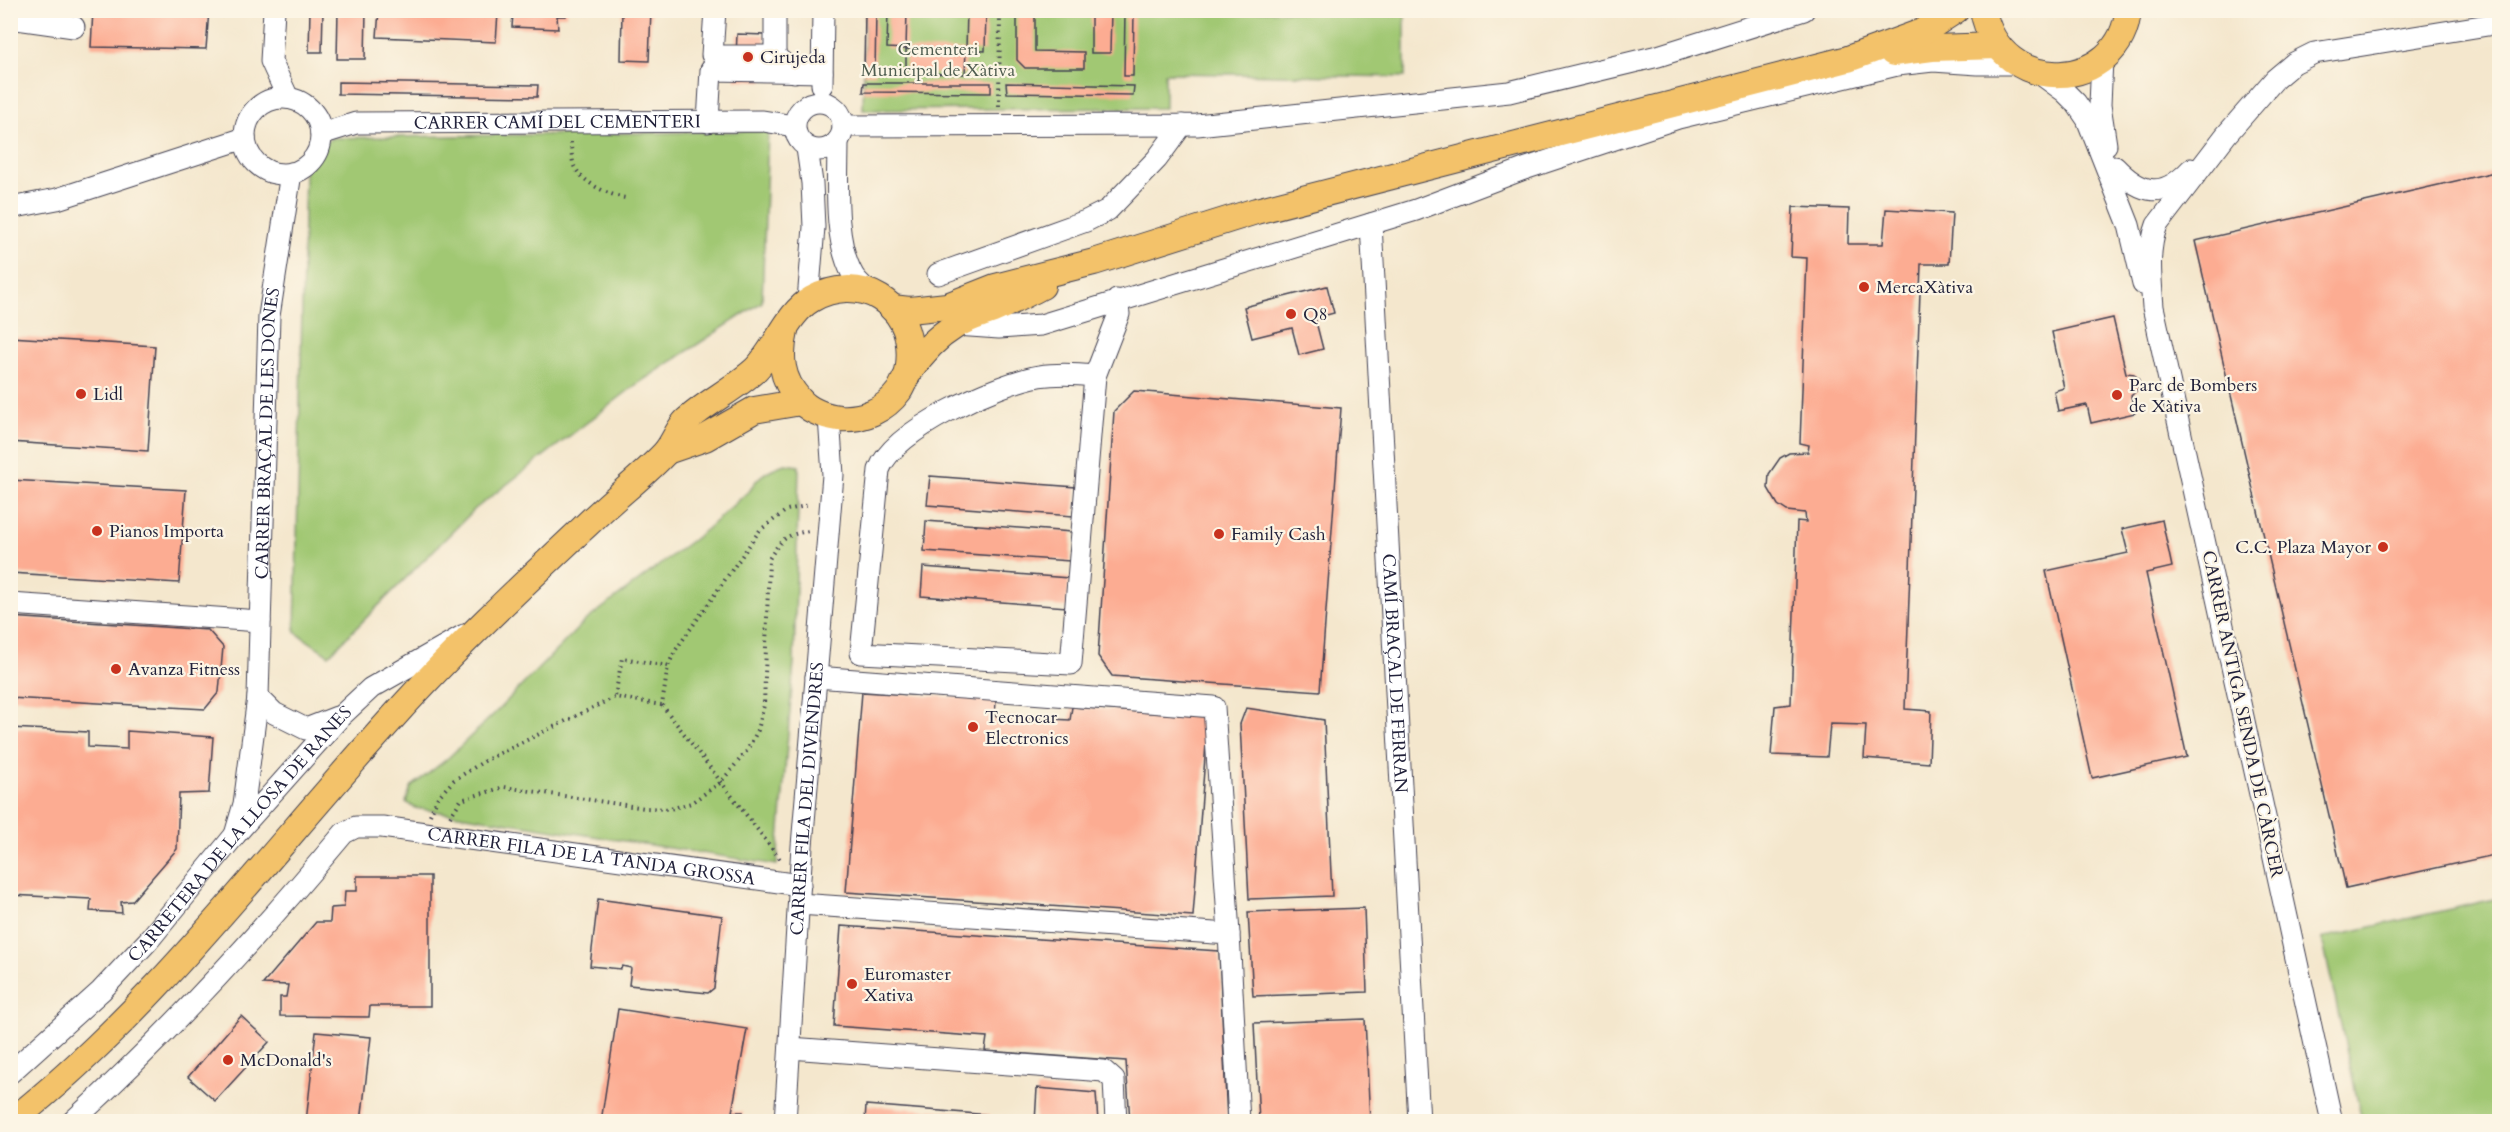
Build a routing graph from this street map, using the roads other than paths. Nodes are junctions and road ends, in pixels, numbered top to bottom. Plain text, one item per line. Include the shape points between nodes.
1 (274, 10) edge
2 (715, 10) edge
3 (775, 10) edge
4 (823, 10) edge
5 (1804, 10) edge
6 (1956, 10) edge
7 (1983, 10) edge
8 (2131, 13) edge
9 (10, 18) edge
10 (2499, 23) edge
11 (74, 27) dead end
12 (1998, 46) junction
13 (775, 56) junction
14 (1848, 58) junction
15 (2102, 59) junction
16 (711, 63) junction
17 (2027, 68) junction
18 (794, 72) junction
19 (822, 72) junction
20 (288, 98) junction
21 (822, 102) junction
22 (708, 122) junction
23 (1189, 125) junction
24 (794, 126) junction
25 (840, 133) junction
26 (321, 134) junction
27 (2226, 135) junction
28 (245, 138) junction
29 (807, 148) junction
30 (2115, 167) junction
31 (291, 173) junction
32 (2171, 207) junction
33 (10, 208) edge
34 (2128, 209) junction
35 (1371, 224) junction
36 (1094, 262) junction
37 (2150, 273) junction
38 (938, 274) dead end
39 (869, 292) junction
40 (1117, 300) junction
41 (808, 301) junction
42 (2153, 307) junction
43 (892, 308) junction
44 (955, 326) junction
45 (785, 331) junction
46 (908, 373) junction
47 (1095, 376) junction
48 (801, 402) junction
49 (839, 418) junction
50 (667, 451) junction
51 (10, 604) edge
52 (261, 621) junction
53 (488, 622) junction
54 (816, 677) junction
55 (258, 697) junction
56 (341, 716) junction
57 (235, 835) junction
58 (800, 894) junction
59 (1229, 934) junction
60 (790, 1048) junction
61 (10, 1073) edge
62 (11, 1122) edge
63 (72, 1122) edge
64 (784, 1122) edge
65 (1116, 1122) edge
66 (1239, 1122) edge
67 (1419, 1122) edge
68 (2332, 1122) edge

1 - 20 street via 271,61
2 - 16 street
3 - 13 street
4 - 19 street
5 - 23 street via 1658,56 1509,92
6 - 14 main road via 1922,32
7 - 12 main road via 1988,30
8 - 15 main road via 2118,41
9 - 11 street
10 - 27 street via 2314,52 2275,79
12 - 14 main road via 1932,48
12 - 17 main road
13 - 16 street
13 - 18 street
14 - 36 main road via 1256,211
15 - 17 main road via 2083,70 2061,75
15 - 30 street via 2100,105 2105,141
16 - 18 street
16 - 22 street
17 - 34 street via 2076,103
17 - 35 street via 1933,61 1854,74 1678,118
18 - 19 street
19 - 21 street
20 - 26 street via 312,110
20 - 28 street via 274,98 252,113
21 - 24 street via 806,105
21 - 25 street via 839,113
22 - 24 street, CARRER CAMÍ DEL CEMENTERI
22 - 26 street, CARRER CAMÍ DEL CEMENTERI via 356,123
23 - 25 street via 999,124
23 - 38 street via 1108,210
24 - 29 street via 798,139
25 - 29 street via 824,150
25 - 39 street via 844,253 854,276
26 - 31 street via 320,148 313,159
27 - 30 street via 2181,180 2164,189 2150,191 2138,187
27 - 32 street
28 - 31 street via 255,162 278,174
28 - 33 street via 57,199
29 - 41 street via 814,227
30 - 34 street
31 - 52 street, CARRER BRAÇAL DE LES DONES via 269,316
32 - 34 street via 2147,217
32 - 37 street via 2152,237
34 - 37 street
34 - 42 street via 2141,282
35 - 40 street
35 - 67 street, CAMÍ BRAÇAL DE FERRAN
36 - 43 main road via 995,287 947,306
36 - 44 main road
37 - 42 street
39 - 41 main road via 848,288 827,291
39 - 43 main road
40 - 44 street via 1041,325
40 - 47 street via 1119,314
41 - 45 main road via 794,314
42 - 68 street, CARRER ANTIGA SENDA DE CÀRCER
43 - 46 main road via 909,338
44 - 46 main road via 925,350
45 - 48 main road via 781,361
45 - 50 main road via 756,369 684,423
46 - 49 main road via 886,405 869,415
47 - 47 street via 1071,663 861,653 882,459 925,423 996,391 1038,377
48 - 49 main road via 814,411
48 - 50 main road via 754,410 705,438
49 - 54 street, CARRER FILA DEL DIVENDRES
50 - 53 main road
51 - 52 street
52 - 55 street, CARRER BRAÇAL DE LES DONES
53 - 56 street, CARRETERA DE LA LLOSA DE RANES via 371,688
53 - 62 main road via 396,714 169,973 93,1052
54 - 58 street, CARRER FILA DEL DIVENDRES
54 - 59 street via 1214,707
55 - 56 street via 274,713 306,729
55 - 57 street, CARRER BRAÇAL DE LES DONES via 244,804
56 - 57 street, CARRETERA DE LA LLOSA DE RANES
57 - 61 street, CARRETERA DE LA LLOSA DE RANES via 148,941 101,991
58 - 59 street, CARRER FILA DE LA TANDA GROSSA
58 - 60 street, CARRER FILA DEL DIVENDRES
58 - 63 street, CARRER FILA DE LA TANDA GROSSA via 382,827 356,827 344,833 265,927 165,1032
59 - 66 street
60 - 64 street, CARRER FILA DEL DIVENDRES
60 - 65 street via 1104,1071 1114,1080

